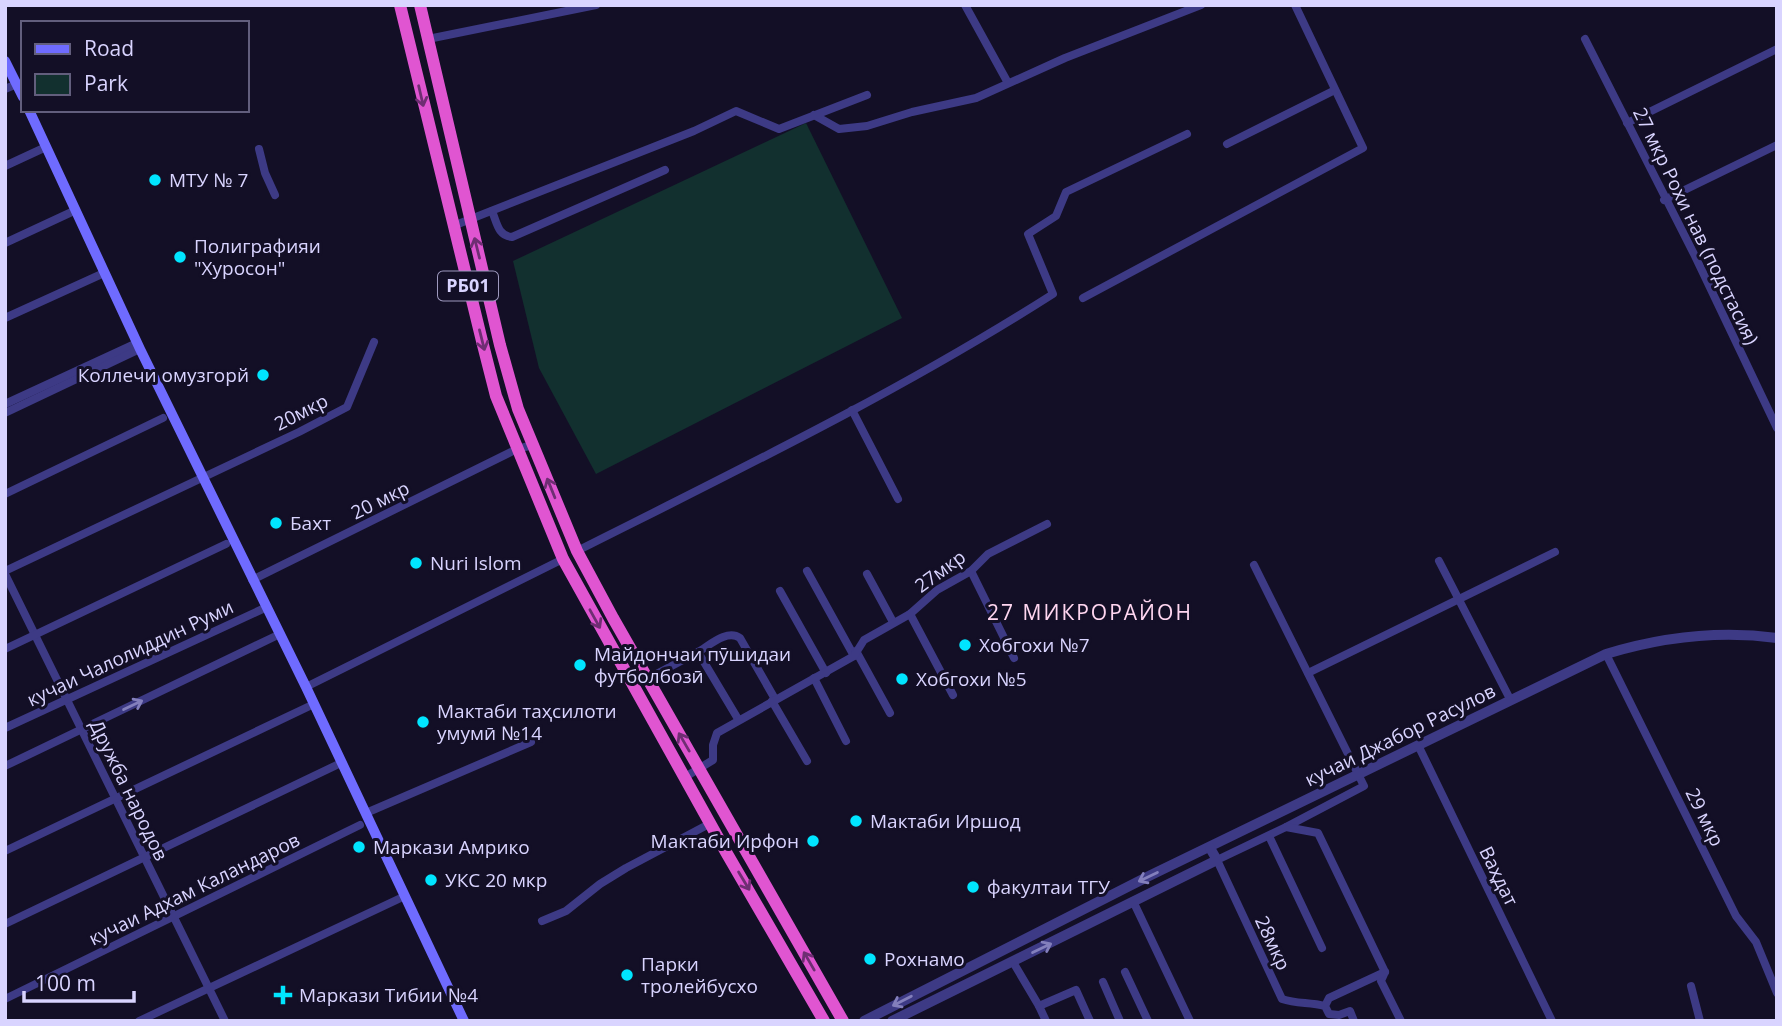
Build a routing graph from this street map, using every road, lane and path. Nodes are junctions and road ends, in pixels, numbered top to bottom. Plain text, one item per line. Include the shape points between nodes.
1 (400, 5) edge
2 (420, 5) edge
3 (596, 5) edge
4 (965, 5) edge
5 (1201, 5) edge
6 (1295, 5) edge
7 (428, 39) junction
8 (1585, 39) dead end
9 (409, 43) junction
10 (1777, 48) edge
11 (432, 55) junction
12 (5, 61) edge
13 (413, 61) junction
14 (16, 83) junction
15 (1008, 83) junction
16 (5, 89) edge
17 (1335, 90) junction
18 (21, 93) edge
19 (867, 95) dead end
20 (30, 112) edge
21 (814, 116) junction
22 (1627, 124) junction
23 (1187, 134) dead end
24 (1227, 144) dead end
25 (1777, 145) edge
26 (46, 147) junction
27 (259, 149) dead end
28 (5, 166) edge
29 (665, 170) dead end
30 (275, 195) dead end
31 (1664, 200) junction
32 (76, 211) junction
33 (492, 211) junction
34 (470, 219) junction
35 (453, 226) junction
36 (5, 243) edge
37 (104, 273) junction
38 (1083, 298) dead end
39 (5, 318) edge
40 (374, 342) dead end
41 (139, 346) junction
42 (5, 404) edge
43 (852, 410) junction
44 (5, 413) edge
45 (163, 418) dead end
46 (1777, 428) edge
47 (533, 445) junction
48 (517, 449) junction
49 (200, 478) junction
50 (5, 494) edge
51 (898, 499) dead end
52 (1047, 524) dead end
53 (226, 544) dead end
54 (577, 551) junction
55 (1555, 552) dead end
56 (563, 559) junction
57 (1438, 561) dead end
58 (1254, 565) dead end
59 (807, 571) dead end
60 (971, 571) junction
61 (5, 573) edge
62 (867, 573) dead end
63 (254, 579) junction
64 (780, 591) dead end
65 (1458, 600) junction
66 (267, 607) junction
67 (909, 614) junction
68 (893, 622) junction
69 (280, 634) junction
70 (35, 635) junction
71 (1777, 638) edge
72 (5, 649) edge
73 (698, 652) junction
74 (855, 653) junction
75 (1606, 654) junction
76 (1014, 658) dead end
77 (826, 673) junction
78 (1308, 673) junction
79 (814, 678) junction
80 (647, 679) junction
81 (306, 687) junction
82 (953, 695) dead end
83 (67, 699) junction
84 (1510, 699) junction
85 (773, 700) junction
86 (314, 704) junction
87 (890, 713) dead end
88 (738, 719) junction
89 (5, 728) edge
90 (82, 729) junction
91 (846, 741) dead end
92 (531, 742) dead end
93 (1418, 746) junction
94 (807, 761) dead end
95 (341, 763) junction
96 (5, 766) edge
97 (700, 769) junction
98 (1360, 774) junction
99 (685, 777) junction
100 (116, 799) junction
101 (368, 812) junction
102 (711, 823) junction
103 (360, 825) dead end
104 (1286, 827) junction
105 (1269, 836) junction
106 (1210, 848) junction
107 (5, 851) edge
108 (145, 857) junction
109 (1217, 860) junction
110 (405, 896) junction
111 (1133, 901) junction
112 (174, 916) junction
113 (542, 921) dead end
114 (5, 924) edge
115 (1322, 948) dead end
116 (1013, 962) junction
117 (964, 970) junction
118 (1125, 972) dead end
119 (1385, 972) junction
120 (1103, 982) dead end
121 (969, 984) junction
122 (1690, 986) dead end
123 (209, 988) junction
124 (923, 990) junction
125 (1777, 993) edge
126 (5, 999) edge
127 (929, 1003) junction
128 (1039, 1006) junction
129 (1325, 1006) junction
130 (139, 1021) edge
131 (225, 1021) edge
132 (464, 1021) edge
133 (824, 1021) edge
134 (843, 1021) edge
135 (864, 1021) edge
136 (892, 1021) edge
137 (1046, 1021) edge
138 (1090, 1021) edge
139 (1120, 1021) edge
140 (1147, 1021) edge
141 (1190, 1021) edge
142 (1354, 1021) edge
143 (1401, 1021) edge
144 (1552, 1021) edge
145 (1700, 1021) edge

1 - 9 highway, РБ01
2 - 7 highway, РБ01
3 - 7 street
4 - 15 street
5 - 15 street
6 - 17 street
7 - 9 highway via 422,47
7 - 11 highway, РБ01
8 - 22 street, 27 мкр Рохи нав (подстасия)
9 - 13 highway, РБ01
10 - 22 street
11 - 13 highway via 417,52
11 - 34 highway, РБ01
12 - 14 main road
13 -> 35 highway, РБ01
14 - 16 street
14 - 18 main road
15 - 21 street via 976,98 867,126 839,129
17 - 24 street
17 - 38 street via 1363,148
19 - 21 street
20 - 26 main road
21 - 33 street via 779,129 736,111
22 - 31 street, 27 мкр Рохи нав (подстасия)
23 - 43 street via 1066,192 1056,216 1028,234 1053,294
25 - 31 street
26 - 28 street
26 - 32 main road
27 - 30 street
29 - 33 street via 512,237 500,233
31 - 46 street, 27 мкр Рохи нав (подстасия)
32 - 36 street
32 - 37 main road
33 - 34 street
34 - 35 street
47 -> 34 highway, РБ01 via 514,396
35 -> 48 highway, РБ01 via 496,396
37 - 39 street
37 - 41 main road
40 - 49 street, 20мкр via 347,407
41 - 42 street
41 - 44 street
41 - 49 main road
43 - 51 street
43 - 54 street
45 - 50 street
47 - 48 street, 20 мкр
54 -> 47 highway, РБ01
48 - 56 highway, РБ01
48 - 63 street, 20 мкр
49 - 61 street, 20мкр
49 - 63 main road
52 - 60 street, 27мкр via 988,554
53 - 70 street
54 - 80 highway, РБ01
55 - 65 street
56 - 81 street
56 -> 99 highway, РБ01
57 - 65 street
58 - 78 street
59 - 74 street
60 - 67 street, 27мкр via 937,590
60 - 76 street
61 - 70 street, Дружба народов
62 - 68 street
63 - 66 main road
64 - 77 street
65 - 78 street
65 - 84 street
66 - 69 main road
66 - 83 street, кучаи Чалолиддин Руми
67 - 68 street, 27мкр
67 - 82 street, 27мкр
68 - 74 street, 27мкр via 864,640
69 - 81 main road
90 -> 69 street
70 - 72 street
70 - 83 street, Дружба народов
71 - 75 street, кучаи Джабор Расулов via 1707,634 1644,642
73 - 80 street
73 - 85 street via 727,635 736,635
73 - 88 street
74 - 77 street, 27мкр
74 - 87 street
75 - 84 street, кучаи Джабор Расулов
75 - 125 street, 29 мкр via 1736,916 1756,942
77 - 79 street, 27мкр
78 - 98 street
79 - 85 street, 27мкр
79 - 91 street
97 -> 80 highway, РБ01
81 - 86 main road
83 - 89 street, кучаи Чалолиддин Руми
83 - 90 street, Дружба народов
84 - 93 street, кучаи Джабор Расулов
85 - 88 street, 27мкр
85 - 94 street
86 - 95 main road
86 - 100 street
88 - 97 street, 27мкр via 717,733 713,760
90 - 96 street
90 - 100 street, Дружба народов
92 - 101 street
93 - 98 street, кучаи Джабор Расулов
93 - 144 street, Ваҳдат
95 - 101 main road
95 - 108 street
97 - 99 street
134 -> 97 highway, РБ01
98 - 104 street via 1364,786
98 - 106 street, кучаи Джабор Расулов
99 - 102 highway, РБ01
100 - 107 street
100 - 108 street, Дружба народов
101 - 110 main road
102 - 113 street via 626,868 566,911
102 -> 133 highway, РБ01
103 - 112 street, кучаи Адхам Каландаров
104 - 105 street
104 - 119 street via 1318,833
105 - 109 street
105 - 115 street
106 - 109 street
106 -> 117 street, кучаи Джабор Расулов
108 - 112 street, Дружба народов
108 - 114 street
109 - 111 street
109 - 129 street, 28мкр via 1282,999
110 - 123 street
110 - 132 main road
116 -> 111 street
111 - 141 street
112 - 123 street, Дружба народов
112 - 126 street, кучаи Адхам Каландаров
116 - 121 street
116 - 128 street
117 - 121 street
117 - 124 street, кучаи Джабор Расулов
118 - 140 street
119 - 129 street via 1329,998
119 - 143 street via 1381,981
120 - 139 street
121 - 127 street
122 - 145 street
123 - 130 street
123 - 131 street, Дружба народов
124 - 127 street
124 -> 135 street, кучаи Джабор Расулов
127 - 136 street
128 - 137 street
128 - 138 street via 1076,990
129 - 142 street, 28мкр via 1329,1014 1350,1012

